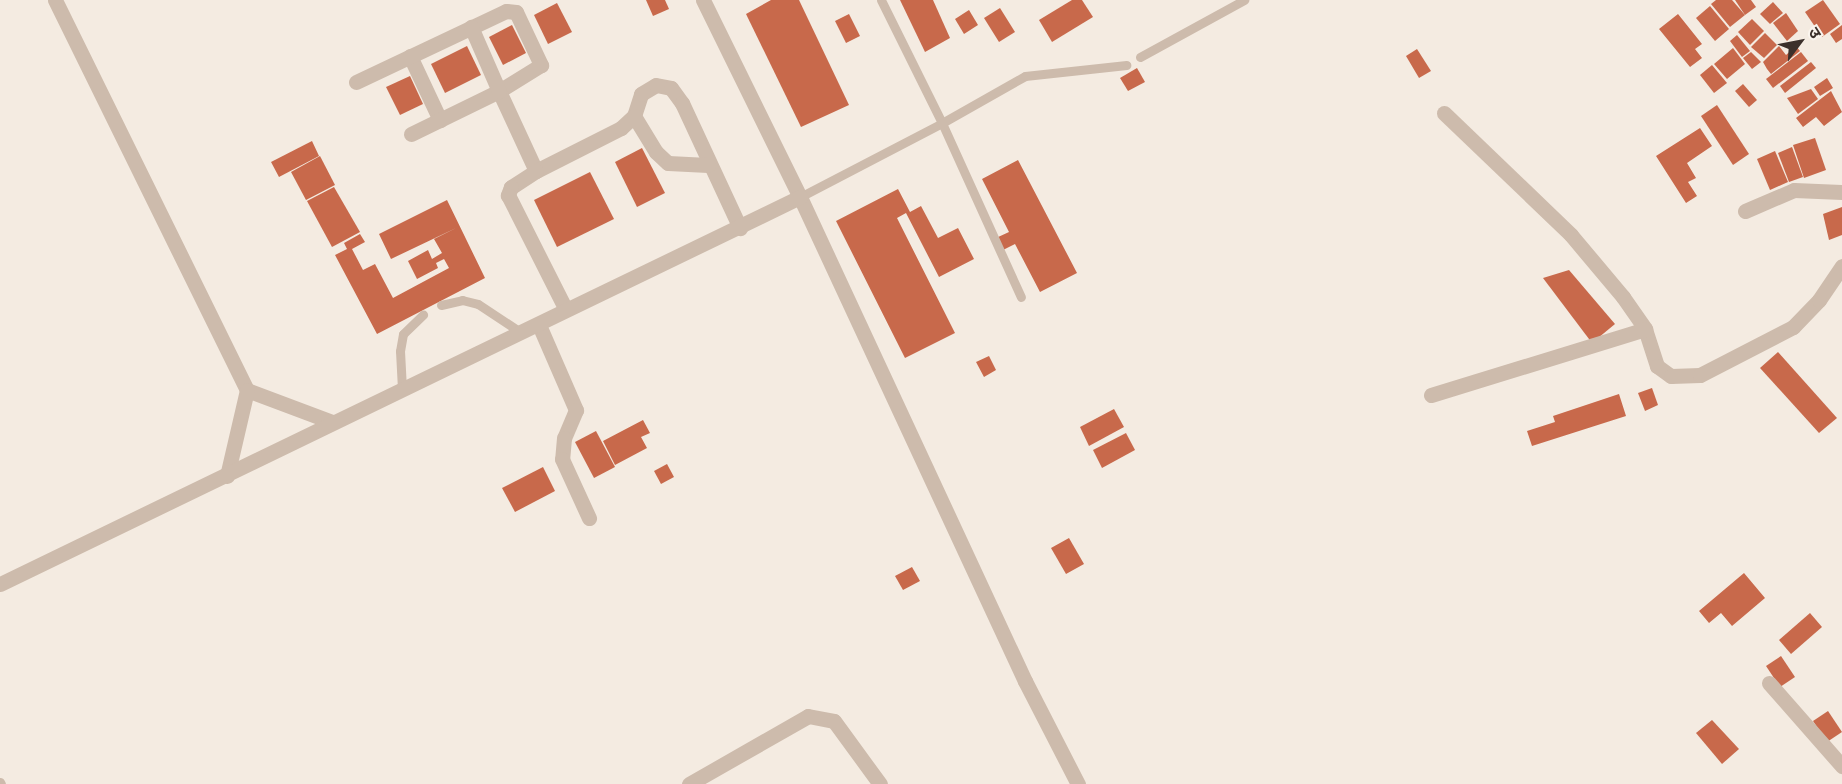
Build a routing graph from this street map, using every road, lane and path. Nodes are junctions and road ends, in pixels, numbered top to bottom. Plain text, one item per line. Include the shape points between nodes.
1 (55, 0) edge
2 (703, 0) edge
3 (881, 0) edge
4 (1244, 0) edge
5 (471, 27) junction
6 (410, 56) junction
7 (1140, 57) dead end
8 (1126, 65) dead end
9 (356, 82) dead end
10 (499, 91) junction
11 (1444, 113) dead end
12 (634, 116) junction
13 (440, 120) junction
14 (942, 123) junction
15 (411, 134) dead end
16 (708, 165) junction
17 (536, 171) junction
18 (1842, 192) edge
19 (800, 197) junction
20 (1744, 212) dead end
21 (740, 228) junction
22 (1842, 267) edge
23 (1021, 297) dead end
24 (441, 306) dead end
25 (565, 308) junction
26 (423, 315) dead end
27 (540, 325) junction
28 (1645, 329) junction
29 (522, 333) junction
30 (402, 389) junction
31 (247, 390) junction
32 (1431, 395) dead end
33 (332, 422) junction
34 (227, 476) junction
35 (590, 519) dead end
36 (0, 584) edge
37 (1769, 683) dead end
38 (1842, 766) edge
39 (688, 784) edge
40 (880, 784) edge
41 (1078, 784) edge

1 - 31 street
2 - 19 street
3 - 14 lane
4 - 7 lane
5 - 6 street
5 - 10 street
5 - 10 street via 506,10 516,12 539,55 541,65 533,73
6 - 9 street
6 - 13 street
8 - 14 lane via 1025,76
10 - 13 street
10 - 17 street
11 - 28 street via 1571,235
12 - 16 street via 656,152 668,163
12 - 16 street via 641,94 656,85 671,88 682,103
12 - 17 street via 598,142
13 - 15 street
14 - 19 lane
14 - 23 lane
16 - 21 street
17 - 25 street via 511,187 508,195
18 - 20 street via 1794,190
19 - 21 street
19 - 41 street via 1024,681
21 - 25 street
22 - 28 street via 1819,300 1793,327 1700,375 1665,373 1657,366
24 - 29 lane via 462,300 478,304
25 - 27 street
26 - 30 lane via 403,334
27 - 29 street
27 - 35 street via 576,410 564,438 562,459
28 - 32 street
29 - 30 street
30 - 33 street
31 - 33 street
31 - 34 street
33 - 34 street
34 - 36 street
37 - 38 street
39 - 40 street via 808,716 834,721

